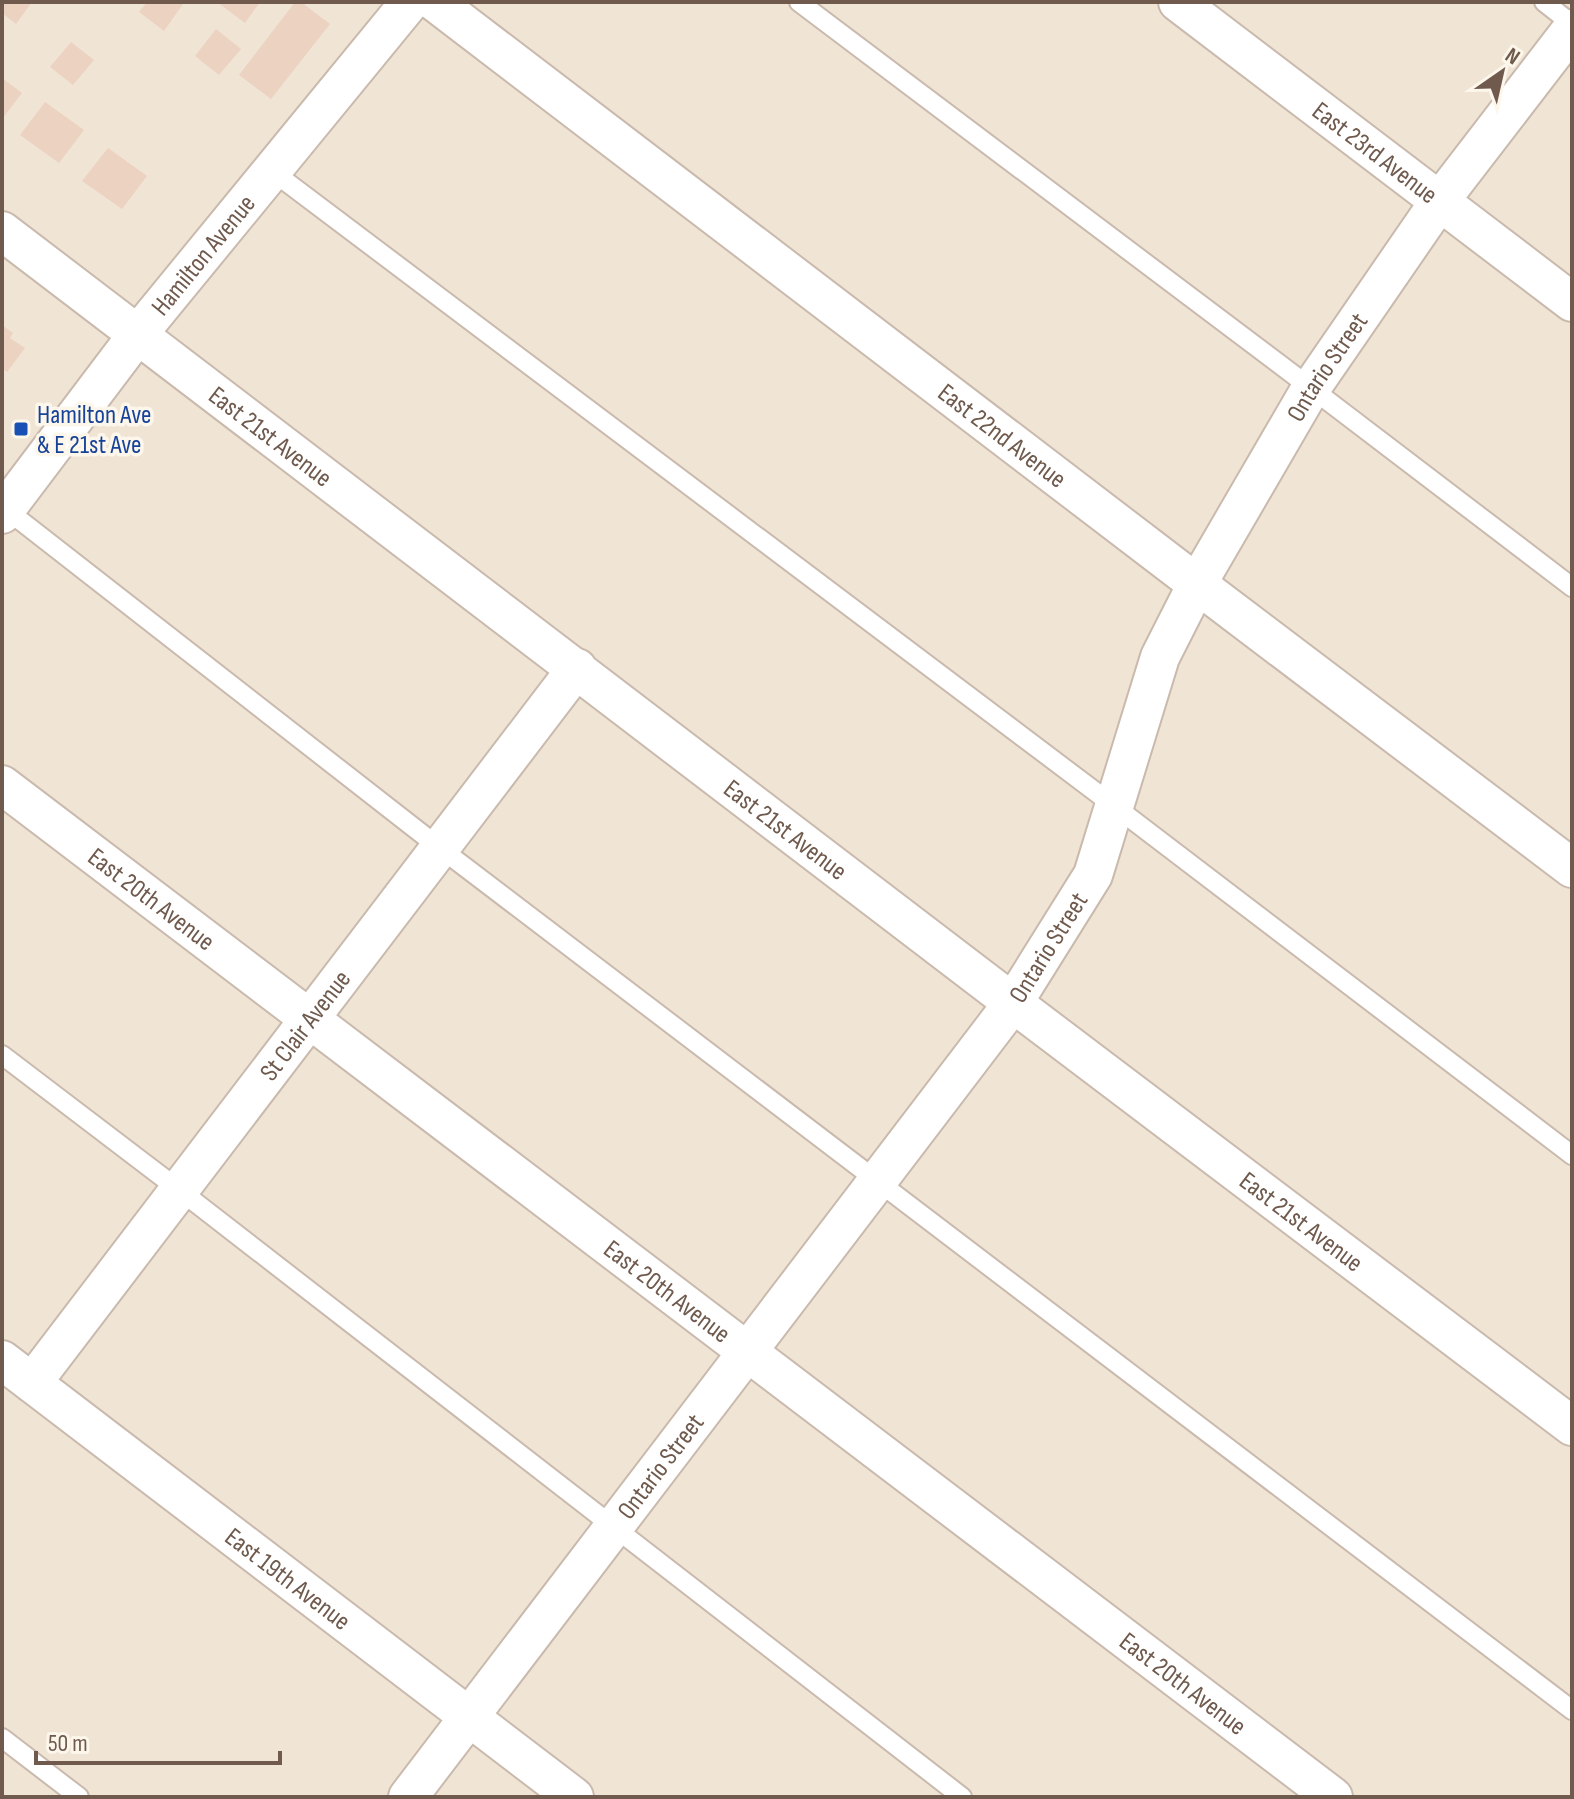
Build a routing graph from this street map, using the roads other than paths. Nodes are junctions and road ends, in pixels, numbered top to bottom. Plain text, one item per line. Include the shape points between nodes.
1 (410, 2) edge
2 (435, 2) edge
3 (799, 2) edge
4 (1178, 2) edge
5 (1544, 2) edge
6 (1572, 26) edge
7 (272, 171) junction
8 (1439, 202) junction
9 (2, 231) edge
10 (1572, 302) edge
11 (138, 334) junction
12 (1311, 388) junction
13 (3, 510) edge
14 (1197, 584) junction
15 (1572, 587) edge
16 (577, 668) junction
17 (2, 785) edge
18 (1113, 805) junction
19 (440, 848) junction
20 (1572, 868) edge
21 (1013, 1003) junction
22 (310, 1018) junction
23 (2, 1055) edge
24 (1572, 1155) edge
25 (878, 1181) junction
26 (178, 1189) junction
27 (747, 1353) junction
28 (2, 1360) edge
29 (32, 1383) junction
30 (1572, 1426) edge
31 (613, 1528) junction
32 (1572, 1710) edge
33 (468, 1717) junction
34 (2, 1738) edge
35 (79, 1797) edge
36 (408, 1797) edge
37 (574, 1797) edge
38 (962, 1797) edge
39 (1333, 1797) edge

1 - 7 street, Hamilton Avenue
2 - 14 street, East 22nd Avenue
3 - 12 lane
4 - 8 street, East 23rd Avenue
5 - 6 lane
6 - 8 street, Ontario Street
7 - 11 street, Hamilton Avenue
7 - 18 lane
8 - 10 street, East 23rd Avenue
8 - 12 street, Ontario Street
9 - 11 street, East 21st Avenue
11 - 13 street, Hamilton Avenue
11 - 16 street, East 21st Avenue
12 - 14 street, Ontario Street
12 - 15 lane
13 - 19 lane
14 - 18 street, Ontario Street via 1160,657
14 - 20 street, East 22nd Avenue
16 - 19 street, St Clair Avenue
16 - 21 street, East 21st Avenue
17 - 22 street, East 20th Avenue
18 - 21 street, Ontario Street via 1093,875
18 - 24 lane
19 - 22 street, St Clair Avenue
19 - 25 lane
21 - 25 street, Ontario Street
21 - 30 street, East 21st Avenue
22 - 26 street, St Clair Avenue
22 - 27 street, East 20th Avenue
23 - 26 lane
25 - 27 street, Ontario Street
25 - 32 lane
26 - 29 street, St Clair Avenue
26 - 31 lane
27 - 31 street, Ontario Street
27 - 39 street, East 20th Avenue
28 - 29 street, East 19th Avenue
29 - 33 street, East 19th Avenue
31 - 33 street, Ontario Street
31 - 38 lane
33 - 36 street, Ontario Street
33 - 37 street, East 19th Avenue
34 - 35 lane

